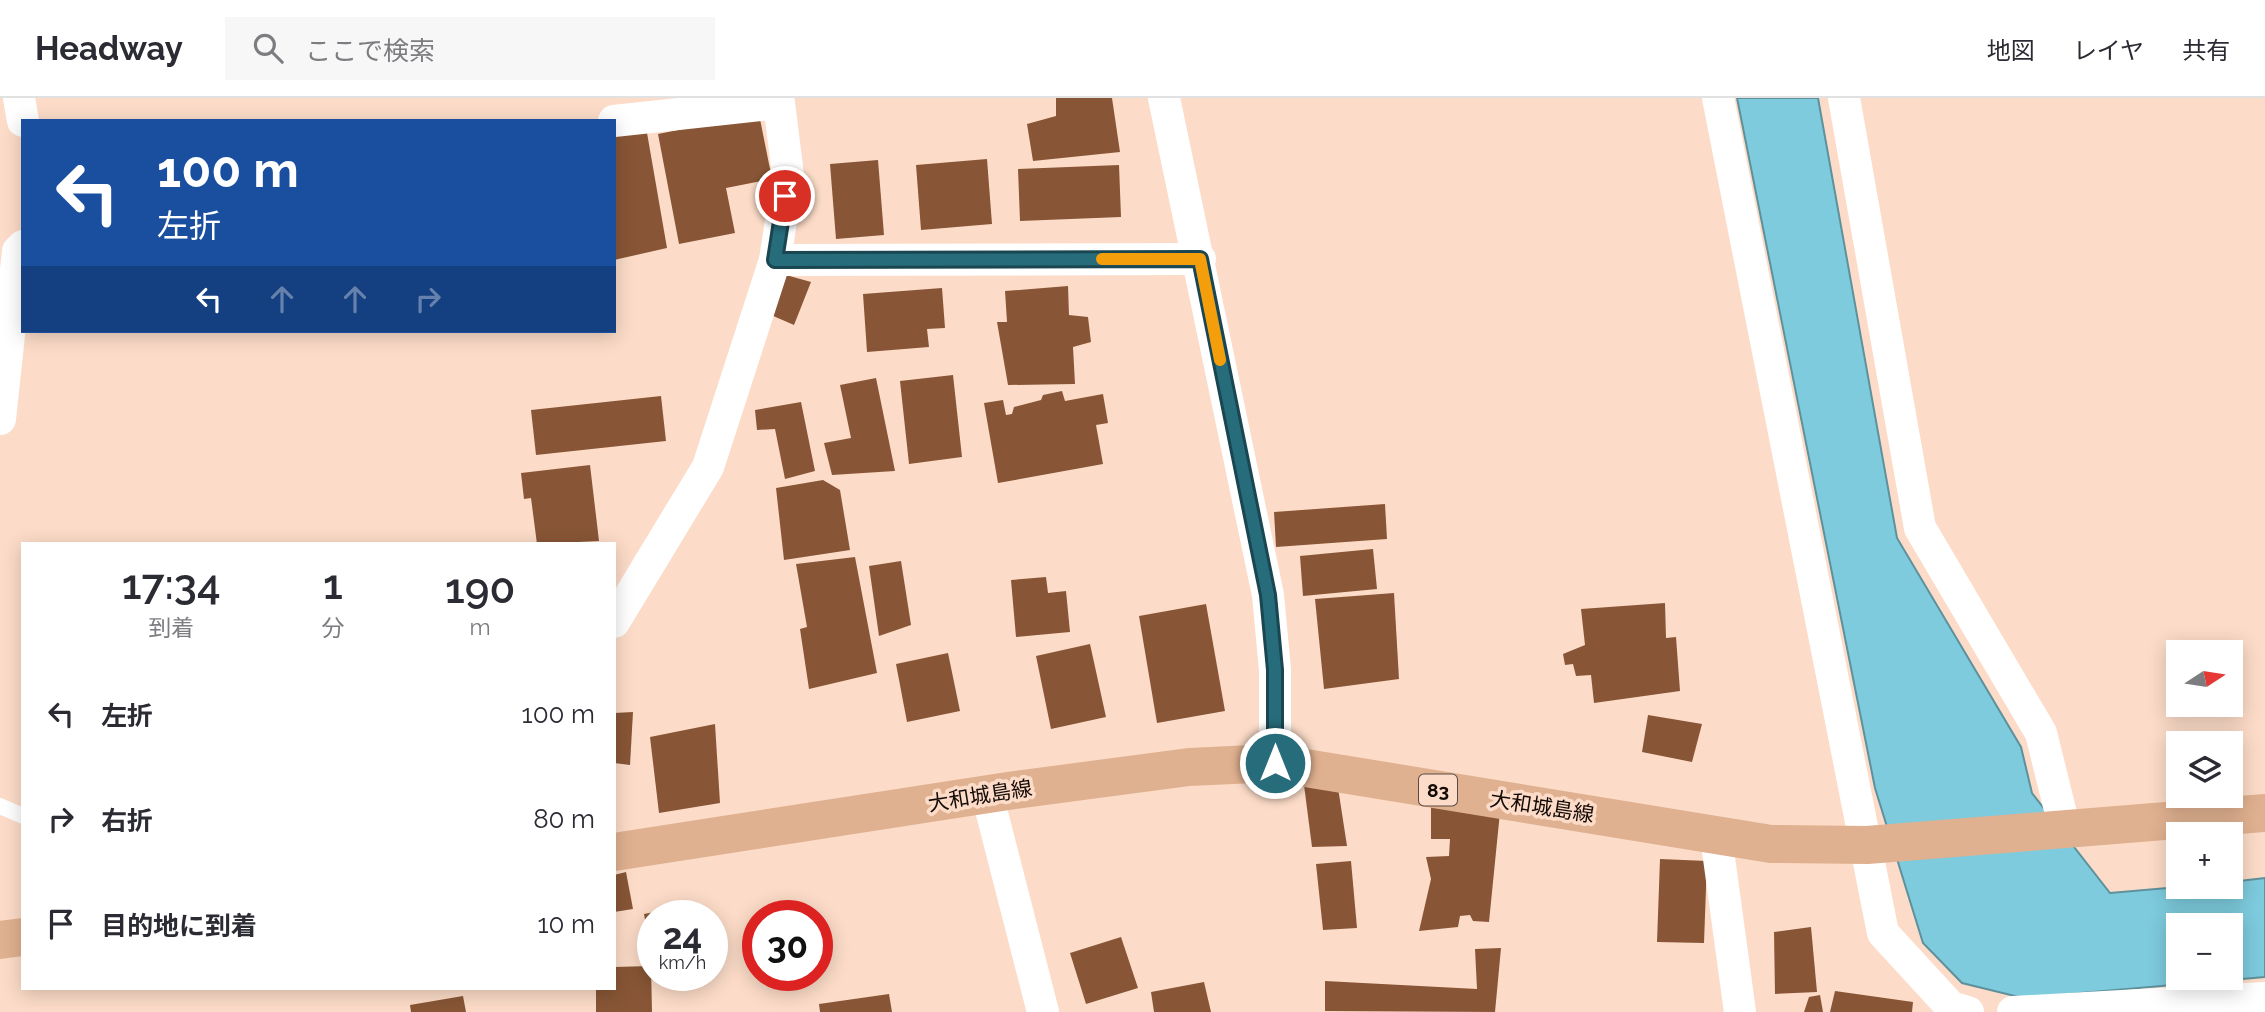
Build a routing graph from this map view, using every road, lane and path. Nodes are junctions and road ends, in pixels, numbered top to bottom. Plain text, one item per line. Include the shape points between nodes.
1 (19, 98) edge
2 (1164, 98) edge
3 (1718, 98) edge
4 (1843, 98) edge
5 (23, 119) edge
6 (616, 121) edge
7 (21, 248) edge
8 (1200, 259) junction
9 (775, 260) junction
10 (0, 419) edge
11 (616, 619) edge
12 (1275, 763) junction
13 (986, 794) junction
14 (0, 806) edge
15 (2265, 813) edge
16 (21, 815) edge
17 (2065, 830) junction
18 (1716, 836) junction
19 (1867, 845) junction
20 (616, 852) edge
21 (21, 937) edge
22 (0, 940) edge
23 (2265, 998) edge
24 (1042, 1012) edge
25 (1740, 1012) edge
26 (1968, 1012) edge
27 (2013, 1012) edge

1 - 5 street
2 - 8 street
3 - 19 street
4 - 17 street via 1920,528 2041,733
6 - 9 street via 779,103 788,175
7 - 10 street
8 - 9 street
8 - 12 street via 1268,595 1275,670
9 - 11 street via 708,467
12 - 13 main road, 大和城島線 / 83 via 1189,767
12 - 18 main road, 大和城島線 / 83
13 - 20 main road, 大和城島線 / 83
13 - 24 street
14 - 16 lane
15 - 17 main road, 大和城島線 / 83
17 - 19 main road, 大和城島線 / 83
18 - 19 main road, 大和城島線 / 83 via 1771,844
18 - 25 street
19 - 26 street via 1883,933 1951,1007
21 - 22 main road
23 - 27 street

